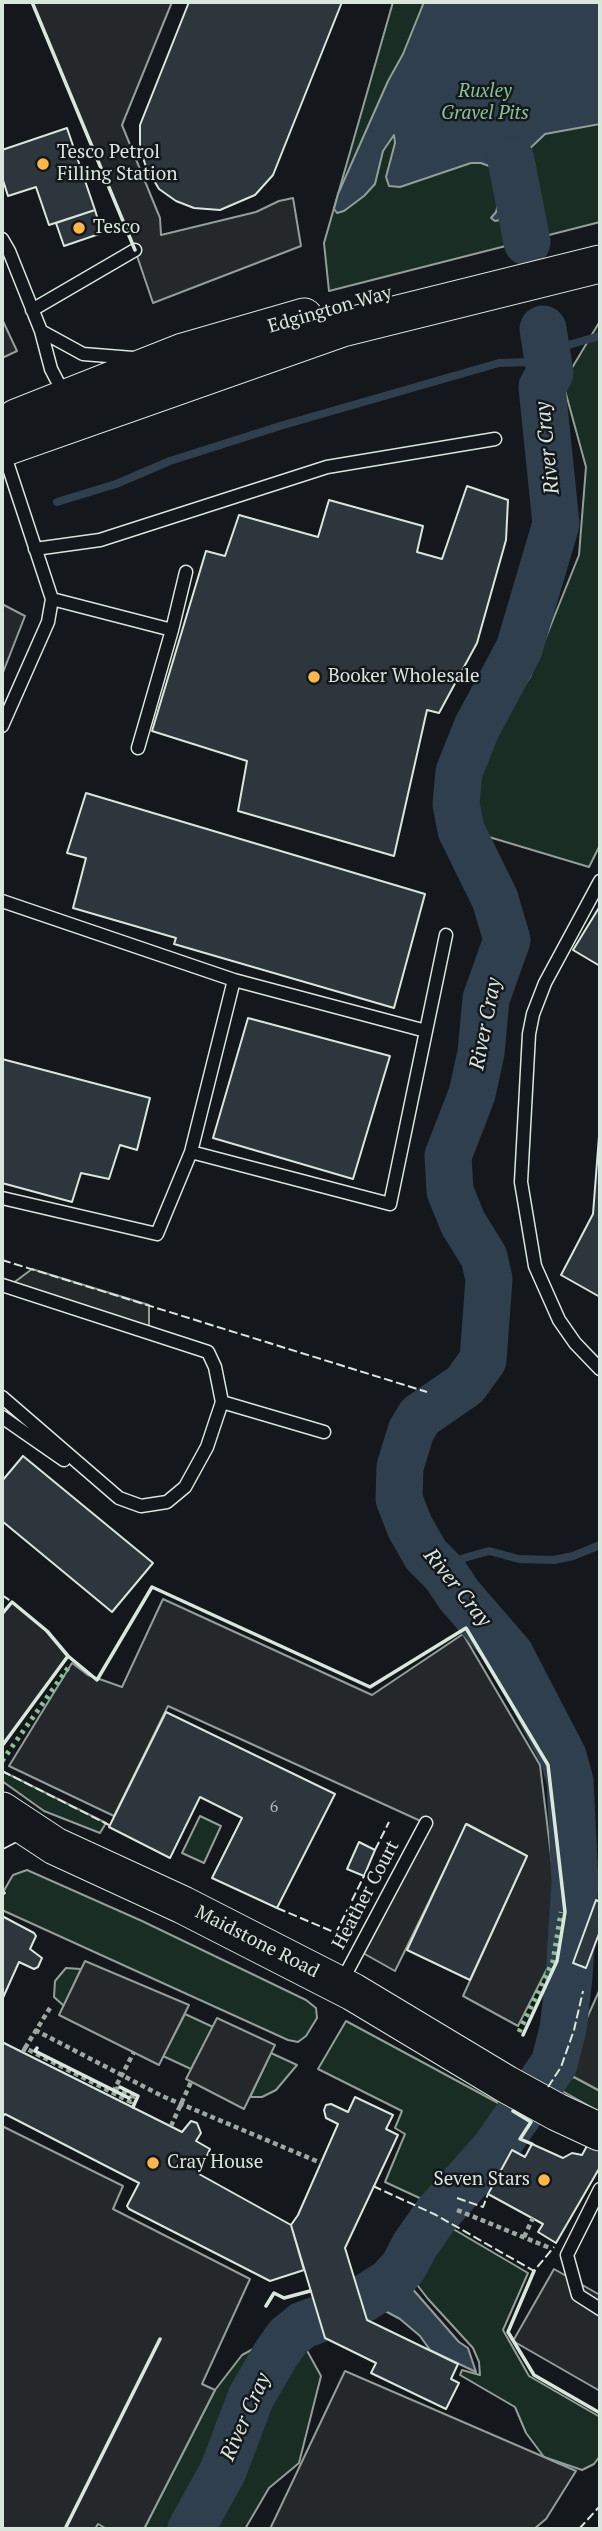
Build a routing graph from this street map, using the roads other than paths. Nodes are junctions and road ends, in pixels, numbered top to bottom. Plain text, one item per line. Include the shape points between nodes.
1 (2, 239) edge
2 (600, 241) edge
3 (135, 250) dead end
4 (600, 264) edge
5 (32, 310) junction
6 (342, 328) junction
7 (41, 331) junction
8 (183, 352) junction
9 (59, 383) junction
10 (17, 417) edge
11 (495, 439) dead end
12 (2, 448) edge
13 (35, 549) junction
14 (186, 572) dead end
15 (52, 599) junction
16 (172, 630) junction
17 (2, 726) edge
18 (138, 748) dead end
19 (600, 881) edge
20 (2, 901) edge
21 (446, 936) dead end
22 (234, 980) junction
23 (426, 1031) junction
24 (191, 1152) junction
25 (2, 1198) edge
26 (2, 1285) edge
27 (600, 1369) edge
28 (2, 1397) edge
29 (222, 1402) junction
30 (2, 1417) edge
31 (324, 1432) dead end
32 (119, 1498) junction
33 (426, 1823) dead end
34 (11, 1827) edge
35 (340, 1984) junction
36 (600, 2132) edge
37 (600, 2189) edge
38 (600, 2309) edge

1 - 5 lane
2 - 8 main road, Edgington Way via 444,278
3 - 5 lane
4 - 6 main road, Edgington Way
5 - 7 lane
6 - 9 main road, Edgington Way via 333,322 73,405
6 - 12 main road, Edgington Way
7 - 8 lane via 83,354 128,358
7 - 9 lane
8 - 9 main road, Edgington Way
9 - 10 main road, Edgington Way
11 - 13 lane via 327,467 100,540
12 - 13 lane
13 - 15 lane
14 - 16 lane
15 - 16 lane
15 - 17 lane via 48,622
16 - 18 lane
19 - 27 lane via 533,1014 521,1182 534,1266 559,1320
20 - 22 lane
21 - 23 lane
22 - 23 lane
22 - 24 lane
23 - 24 lane via 390,1204
24 - 25 lane via 157,1234
26 - 29 lane via 208,1352
28 - 32 lane
29 - 31 lane
29 - 32 lane via 207,1447 185,1487 167,1502 141,1506
30 - 32 lane
33 - 35 lane, Heather Court
34 - 35 main road, Maidstone Road via 183,1905
35 - 36 main road, Maidstone Road via 506,2084
37 - 38 lane via 567,2255 578,2295

